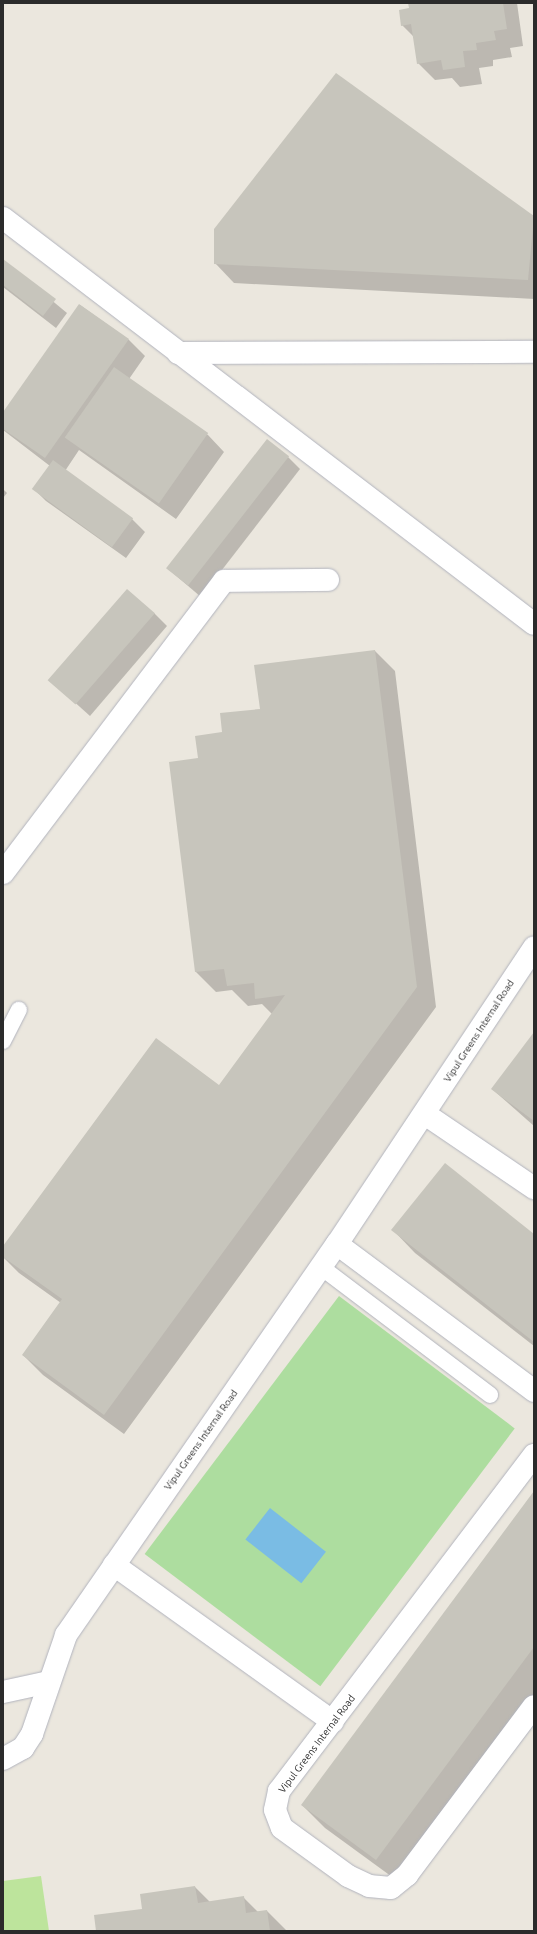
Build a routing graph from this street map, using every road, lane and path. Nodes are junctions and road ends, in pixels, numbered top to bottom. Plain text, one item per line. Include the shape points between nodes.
1 (3, 218) edge
2 (534, 352) edge
3 (178, 353) junction
4 (328, 580) dead end
5 (534, 624) edge
6 (3, 873) edge
7 (534, 948) edge
8 (19, 1010) dead end
9 (3, 1041) edge
10 (425, 1114) junction
11 (534, 1188) edge
12 (337, 1244) junction
13 (321, 1267) junction
14 (534, 1391) edge
15 (490, 1395) dead end
16 (534, 1455) edge
17 (114, 1564) junction
18 (49, 1682) junction
19 (3, 1692) edge
20 (534, 1706) edge
21 (333, 1722) junction
22 (3, 1759) edge

1 - 3 street
2 - 3 street
3 - 5 street
4 - 6 street via 224,582
7 - 10 street, Vipul Greens Internal Road
8 - 9 lane
10 - 11 street
10 - 12 street, Vipul Greens Internal Road
12 - 13 street, Vipul Greens Internal Road
12 - 14 street
13 - 15 lane
13 - 17 street, Vipul Greens Internal Road
16 - 21 street, Vipul Greens Internal Road
17 - 18 street, Vipul Greens Internal Road via 66,1635
17 - 21 street
18 - 19 street
18 - 22 street, Vipul Greens Internal Road via 32,1734 23,1748
20 - 21 street, Vipul Greens Internal Road via 407,1875 391,1888 369,1886 348,1876 282,1828 275,1810 279,1791

